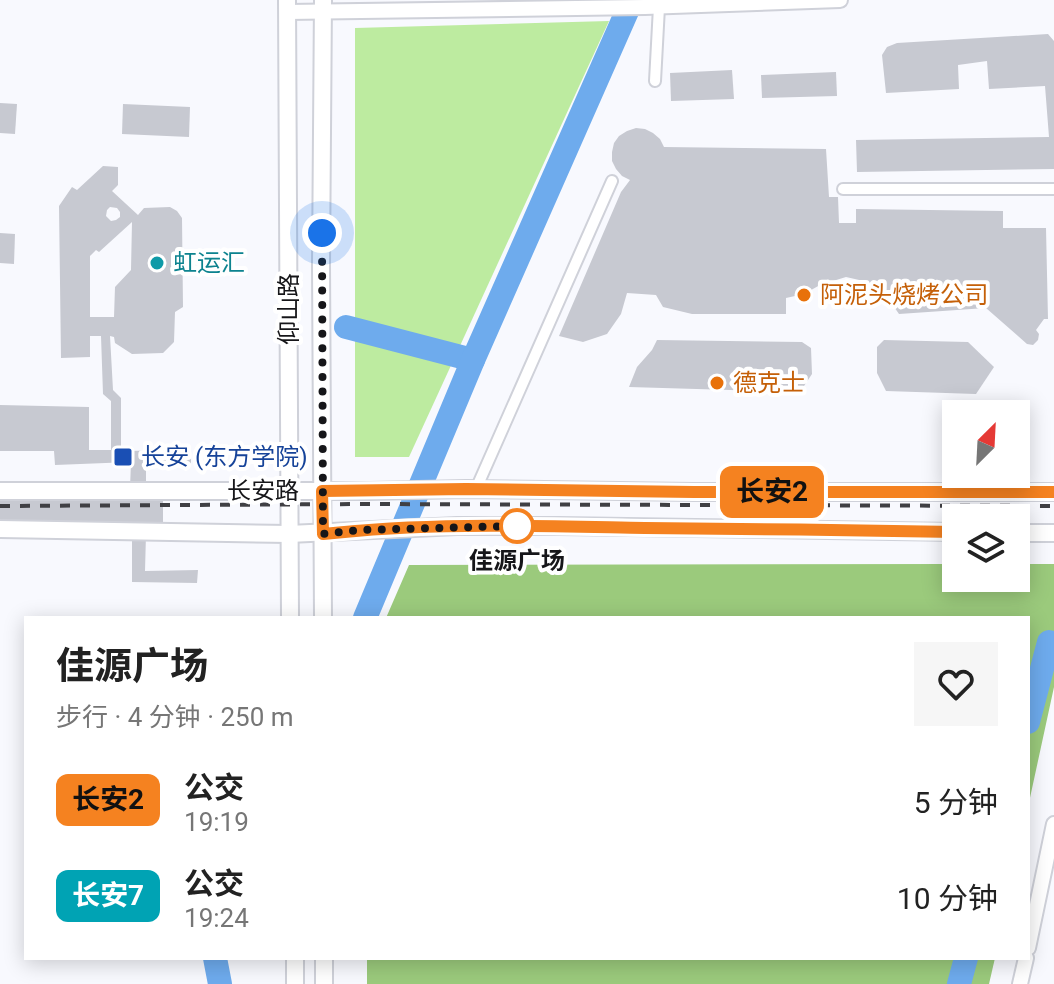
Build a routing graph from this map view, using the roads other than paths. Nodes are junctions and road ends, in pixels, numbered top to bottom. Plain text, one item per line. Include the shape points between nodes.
1 (840, 0) edge
2 (287, 6) edge
3 (323, 6) edge
4 (652, 7) junction
5 (655, 81) dead end
6 (612, 181) dead end
7 (843, 189) dead end
8 (1054, 189) edge
9 (471, 489) junction
10 (0, 491) edge
11 (289, 491) junction
12 (322, 491) junction
13 (1054, 492) edge
14 (0, 529) edge
15 (942, 532) edge
16 (1030, 533) edge
17 (1054, 533) edge
18 (289, 534) junction
19 (323, 534) junction
20 (290, 616) edge
21 (323, 616) edge
22 (1054, 824) edge
23 (1030, 938) edge
24 (295, 960) edge
25 (324, 960) edge
26 (1026, 960) edge
27 (295, 984) edge
28 (324, 984) edge
29 (1020, 984) edge

1 - 4 main road
2 - 3 main road
2 - 11 main road, 仰山路
3 - 4 main road
3 - 12 main road, 仰山路
4 - 5 street
6 - 9 street
7 - 8 street
9 - 12 main road, 长安路
9 - 13 main road, 长安路
10 - 11 main road, 长安路
11 - 12 main road, 长安路
11 - 18 main road, 仰山路
12 - 19 main road, 仰山路
14 - 18 main road, 长安路
15 - 19 main road, 长安路 via 457,526
16 - 17 main road
18 - 19 main road, 长安路
18 - 20 main road, 仰山路
19 - 21 main road, 仰山路
22 - 23 main road
24 - 27 main road
25 - 28 main road
26 - 29 main road

